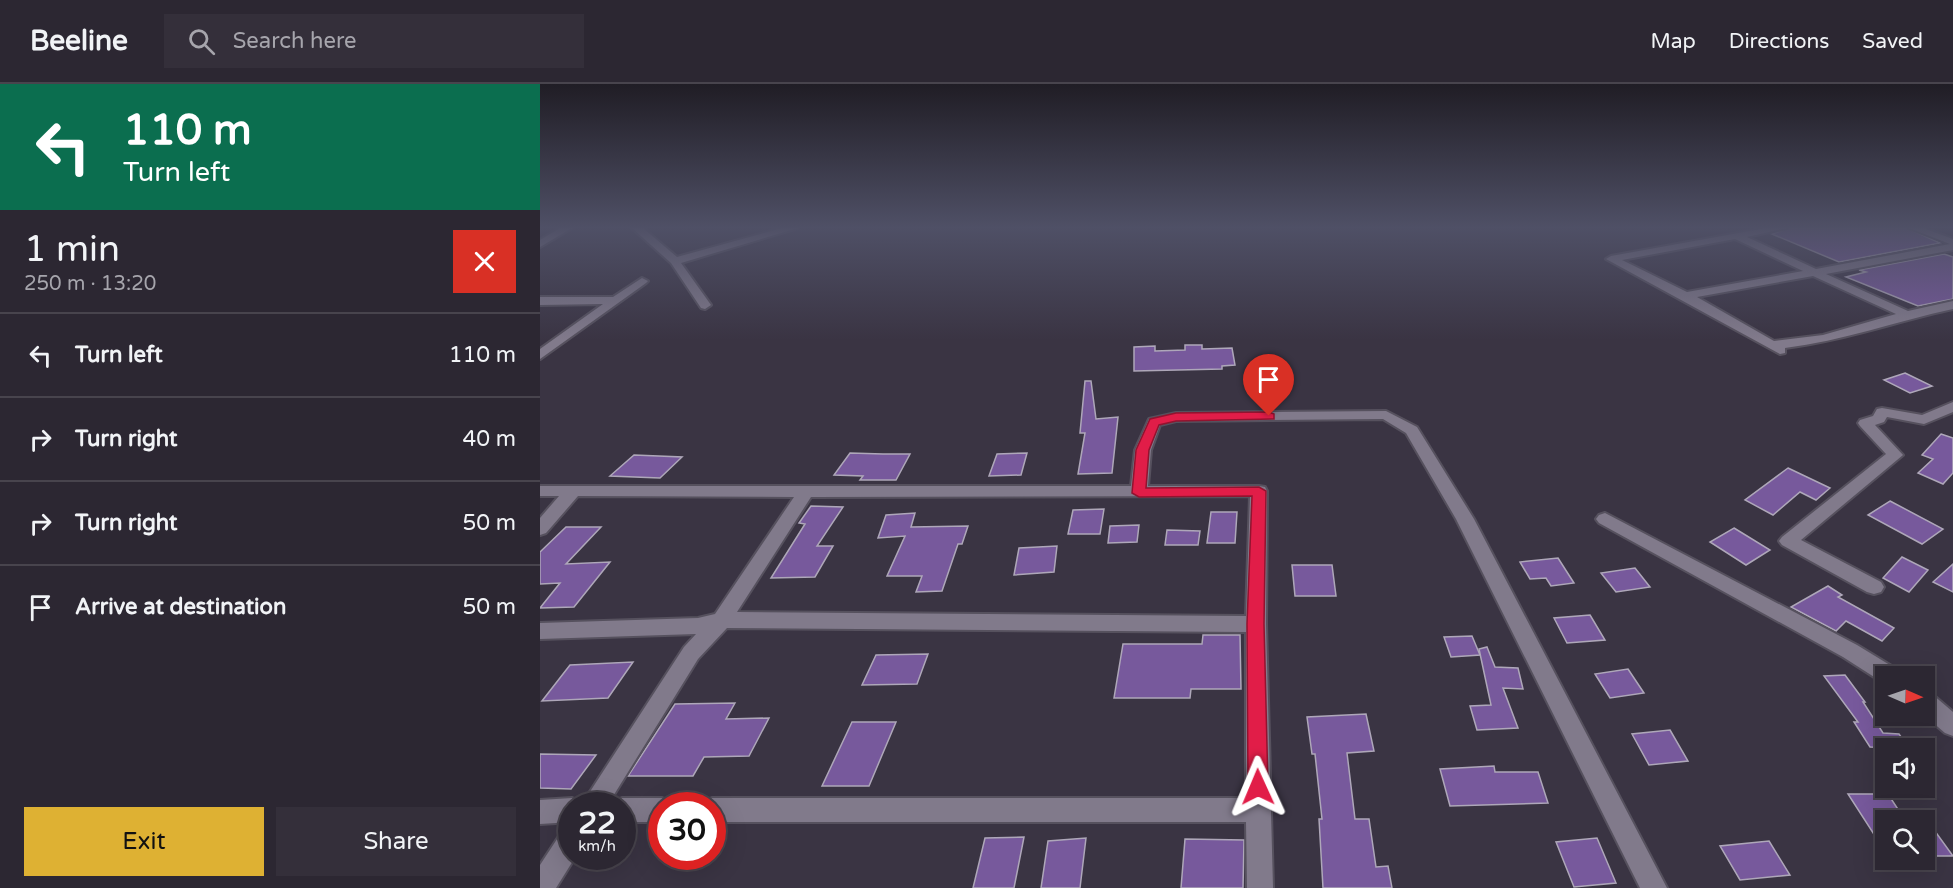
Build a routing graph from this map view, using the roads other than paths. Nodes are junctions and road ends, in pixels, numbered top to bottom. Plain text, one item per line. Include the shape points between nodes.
1 (678, 266) edge
2 (1624, 266) edge
3 (1803, 266) edge
4 (1847, 266) edge
5 (1816, 271) junction
6 (642, 281) dead end
7 (1686, 296) junction
8 (616, 300) junction
9 (540, 301) edge
10 (1953, 304) edge
11 (705, 305) dead end
12 (1908, 315) junction
13 (542, 352) edge
14 (1953, 406) edge
15 (540, 491) edge
16 (573, 491) junction
17 (806, 492) junction
18 (1139, 493) junction
19 (1605, 519) dead end
20 (540, 529) edge
21 (1874, 587) dead end
22 (723, 620) junction
23 (1256, 624) junction
24 (540, 631) edge
25 (1875, 667) edge
26 (1935, 710) edge
27 (1953, 726) edge
28 (602, 792) edge
29 (726, 810) edge
30 (1258, 810) junction
31 (558, 811) edge
32 (540, 812) edge
33 (558, 861) edge
34 (541, 888) edge
35 (1260, 888) edge
36 (1654, 888) edge

1 - 11 street
2 - 7 street
3 - 5 street
4 - 5 street
5 - 7 street
5 - 12 street
6 - 8 street
7 - 12 street via 1780,350 1775,345 1824,339
8 - 9 street
8 - 13 street
10 - 12 street
14 - 21 street via 1924,420 1882,412 1879,419 1865,423 1895,455 1788,541
15 - 16 street
16 - 17 street
16 - 20 street
17 - 18 street
17 - 22 street
18 - 23 street via 1259,491
18 - 36 street via 1143,450 1154,422 1176,417 1386,415 1412,430 1465,519
19 - 25 street
22 - 23 street
22 - 24 street via 698,626
22 - 28 street via 691,653
23 - 30 street
26 - 27 street
29 - 30 street
30 - 35 street
31 - 32 street
33 - 34 street

